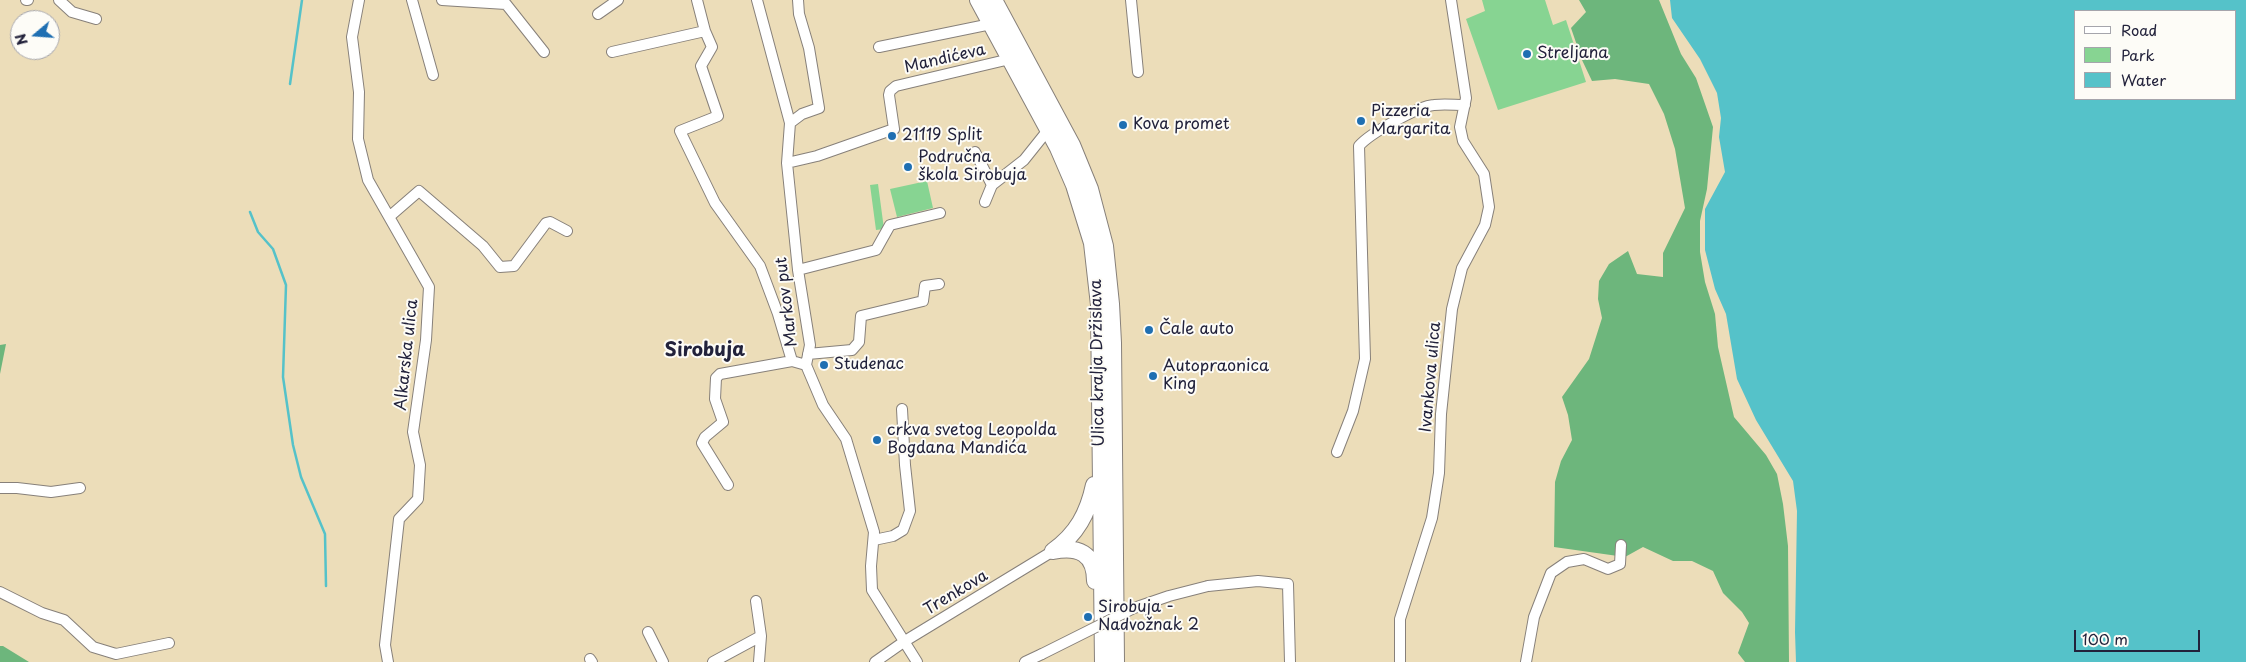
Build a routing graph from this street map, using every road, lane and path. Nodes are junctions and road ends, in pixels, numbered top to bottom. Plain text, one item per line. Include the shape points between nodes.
1 (59, 0) edge
2 (358, 0) edge
3 (412, 0) edge
4 (442, 0) edge
5 (618, 0) edge
6 (697, 0) edge
7 (757, 0) edge
8 (798, 0) edge
9 (978, 0) edge
10 (994, 0) edge
11 (1131, 0) edge
12 (1451, 0) edge
13 (598, 14) dead end
14 (96, 19) dead end
15 (991, 24) junction
16 (705, 31) junction
17 (879, 47) dead end
18 (544, 52) dead end
19 (612, 52) dead end
20 (1010, 59) junction
21 (1138, 72) dead end
22 (433, 75) dead end
23 (1465, 106) junction
24 (790, 123) junction
25 (1048, 130) junction
26 (975, 152) dead end
27 (788, 163) junction
28 (992, 185) junction
29 (985, 202) dead end
30 (940, 213) dead end
31 (389, 217) junction
32 (567, 231) dead end
33 (798, 270) junction
34 (939, 284) dead end
35 (808, 354) junction
36 (792, 361) junction
37 (806, 365) junction
38 (902, 409) dead end
39 (1337, 452) dead end
40 (1100, 458) junction
41 (728, 485) dead end
42 (0, 488) edge
43 (80, 488) dead end
44 (874, 540) junction
45 (1621, 545) dead end
46 (1053, 551) junction
47 (0, 592) edge
48 (756, 601) dead end
49 (1102, 610) junction
50 (648, 632) dead end
51 (761, 636) junction
52 (905, 641) junction
53 (170, 643) dead end
54 (388, 662) edge
55 (663, 662) edge
56 (713, 662) edge
57 (759, 662) edge
58 (874, 662) edge
59 (917, 662) edge
60 (1025, 662) edge
61 (1103, 662) edge
62 (1116, 662) edge
63 (1290, 662) edge
64 (1400, 662) edge
65 (1526, 662) edge

1 - 14 street via 72,12
2 - 31 street, Alkarska ulica via 352,37 359,92 358,139 368,180
3 - 22 street
4 - 18 street via 506,4
5 - 13 street
6 - 16 street
7 - 24 street, Markov put
8 - 24 street via 819,108
9 - 15 highway, Ulica kralja Držislava
10 - 62 highway, Ulica kralja Držislava via 1072,145 1090,189 1105,246 1112,323
11 - 21 street
12 - 23 street, Ivankova ulica
15 - 17 street
15 - 20 highway, Ulica kralja Držislava
16 - 19 street
16 - 36 street via 712,47 701,66 718,116 680,131 715,203 760,266
20 - 25 highway, Ulica kralja Držislava
20 - 27 street, Mandićeva via 896,86 889,96 894,129
23 - 39 street via 1419,108 1370,136 1359,146 1365,359 1354,411
23 - 64 street, Ivankova ulica via 1461,134 1484,174 1489,207 1485,225 1462,268 1452,309 1432,518 1400,619
24 - 27 street, Markov put
25 - 28 street via 1024,160
25 - 40 highway, Ulica kralja Držislava via 1074,185 1092,243 1099,304
26 - 28 street
27 - 33 street, Markov put
28 - 29 street
30 - 33 street via 890,225 876,250
31 - 32 street via 419,191 483,246 500,266 514,266 546,223
31 - 54 street, Alkarska ulica via 429,287 414,432 420,465 418,499 399,519 385,645
33 - 35 street, Markov put via 810,345
34 - 35 street via 925,286 923,301 861,316 859,342 852,350
35 - 37 street, Markov put
36 - 37 street
36 - 41 street via 720,374 716,378 715,399 723,422 702,442
37 - 44 street, Markov put via 823,405 846,439
38 - 44 street via 910,512 904,530
40 - 46 highway via 1094,465 1092,494 1084,518 1066,542
40 - 49 highway, Ulica kralja Držislava
42 - 43 street via 51,492
44 - 52 street, Markov put via 872,590
45 - 65 street via 1620,564 1608,569 1584,559 1566,562 1551,573 1534,617
46 - 49 highway via 1068,548 1086,555 1095,572 1096,603
46 - 52 street, Trenkova
47 - 53 street via 64,620 93,647 116,654
48 - 51 street
49 - 61 highway, Ulica kralja Držislava
50 - 55 street
51 - 56 street
51 - 57 street
52 - 58 street, Trenkova
52 - 59 street, Markov put
60 - 63 street, bridge via 1134,608 1208,586 1258,581 1288,584

